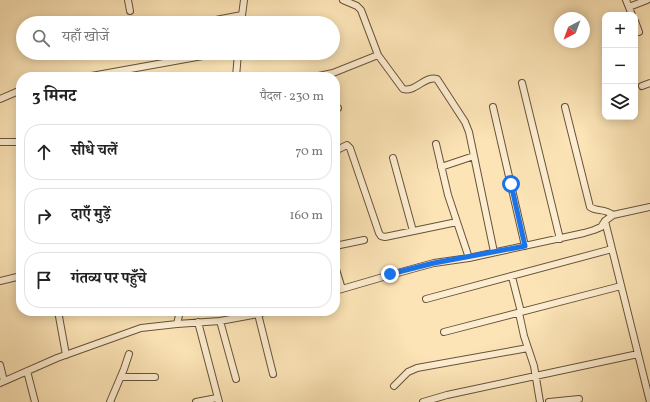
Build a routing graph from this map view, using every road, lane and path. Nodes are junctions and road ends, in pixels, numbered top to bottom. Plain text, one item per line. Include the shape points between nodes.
1 (128, 0) edge
2 (244, 0) edge
3 (343, 0) edge
4 (626, 0) edge
5 (647, 0) edge
6 (629, 7) junction
7 (130, 11) dead end
8 (631, 12) edge
9 (242, 15) joint
10 (237, 16) edge
11 (378, 55) junction
12 (180, 60) edge
13 (237, 60) edge
14 (114, 72) edge
15 (236, 72) edge
16 (336, 72) edge
17 (522, 83) dead end
18 (650, 83) edge
19 (642, 86) dead end
20 (16, 92) edge
21 (0, 99) edge
22 (493, 107) dead end
23 (564, 107) dead end
24 (0, 142) edge
25 (16, 142) edge
26 (436, 144) dead end
27 (340, 148) edge
28 (474, 156) junction
29 (393, 158) dead end
30 (441, 167) junction
31 (650, 207) edge
32 (613, 215) junction
33 (605, 221) junction
34 (457, 222) junction
35 (413, 231) junction
36 (560, 239) junction
37 (364, 240) dead end
38 (340, 245) edge
39 (525, 246) junction
40 (612, 249) junction
41 (494, 252) junction
42 (469, 258) junction
43 (16, 277) edge
44 (512, 277) junction
45 (0, 281) edge
46 (340, 282) edge
47 (621, 286) junction
48 (342, 289) joint
49 (426, 299) dead end
50 (520, 312) junction
51 (59, 316) edge
52 (179, 316) edge
53 (232, 316) edge
54 (258, 316) edge
55 (220, 321) junction
56 (198, 322) junction
57 (177, 324) junction
58 (444, 332) dead end
59 (528, 348) junction
60 (129, 354) dead end
61 (638, 354) junction
62 (66, 355) junction
63 (0, 365) edge
64 (27, 371) junction
65 (273, 374) dead end
66 (155, 377) dead end
67 (536, 377) junction
68 (121, 378) junction
69 (236, 379) dead end
70 (2, 382) edge
71 (394, 386) dead end
72 (579, 399) dead end
73 (218, 400) edge
74 (35, 402) edge
75 (110, 402) edge
76 (196, 402) edge
77 (423, 402) edge
78 (540, 402) edge
79 (549, 402) edge
80 (650, 402) edge

1 - 7 street
2 - 9 street
3 - 11 street via 361,10
4 - 6 street
5 - 6 street
6 - 8 street
9 - 10 street
11 - 16 street
11 - 28 street via 401,87 406,90 432,78 436,79 468,128
12 - 14 street
13 - 15 street
17 - 36 street
18 - 19 street
20 - 21 street
22 - 39 street
23 - 32 street via 590,207
24 - 25 street
26 - 30 street
27 - 35 street via 347,145 350,148 381,236
28 - 30 street
28 - 41 street
29 - 35 street
30 - 34 street
31 - 32 street
32 - 33 street
33 - 36 street via 601,227 594,230
33 - 40 street
34 - 35 street
34 - 42 street
36 - 39 street
37 - 38 street
39 - 41 street
40 - 44 street
40 - 47 street
41 - 42 street
42 - 48 street via 434,263
43 - 45 street
44 - 49 street
44 - 50 street
46 - 48 street
47 - 50 street
47 - 61 street
50 - 58 street
50 - 59 street
51 - 62 street
52 - 57 street
53 - 55 street
54 - 65 street
55 - 56 street
55 - 69 street
56 - 57 street
56 - 73 street
57 - 62 street via 141,328
59 - 67 street
59 - 71 street via 418,368 408,372
60 - 68 street
61 - 67 street
61 - 80 street
62 - 64 street
63 - 70 street
64 - 70 street
64 - 74 street
66 - 68 street
67 - 77 street
67 - 78 street
68 - 75 street
72 - 79 street
73 - 76 street

